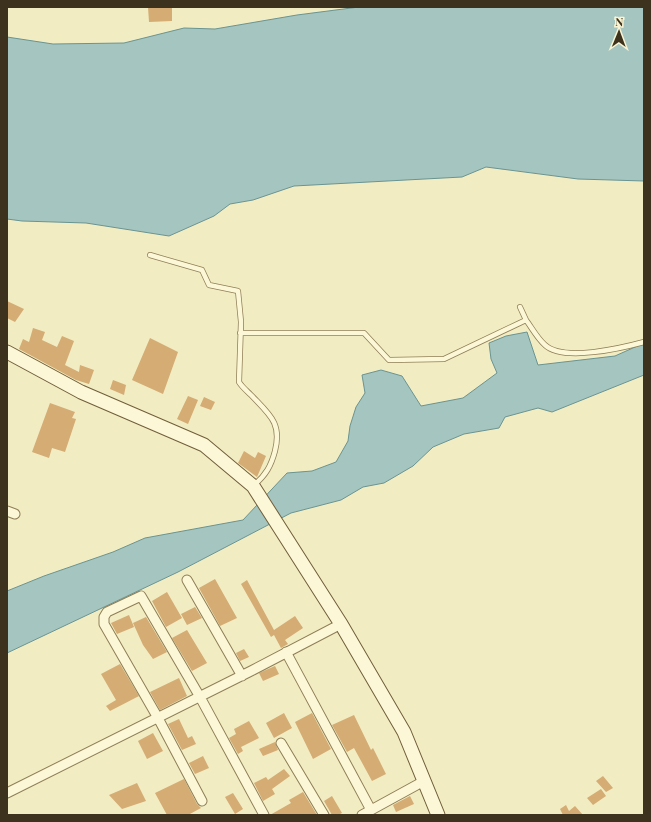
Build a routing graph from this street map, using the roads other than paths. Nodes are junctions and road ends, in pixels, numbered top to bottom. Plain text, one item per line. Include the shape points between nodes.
1 (150, 255) dead end
2 (520, 307) dead end
3 (526, 320) junction
4 (240, 333) junction
5 (644, 342) edge
6 (7, 352) edge
7 (253, 486) junction
8 (187, 580) dead end
9 (341, 624) junction
10 (286, 652) junction
11 (242, 676) junction
12 (200, 697) junction
13 (158, 718) junction
14 (281, 743) dead end
15 (424, 781) junction
16 (7, 793) edge
17 (202, 801) dead end
18 (371, 810) junction
19 (264, 815) edge
20 (324, 815) edge
21 (362, 815) edge
22 (438, 815) edge

1 - 4 lane via 202,270 209,285 238,291
2 - 3 lane
3 - 4 lane via 444,359 389,360 364,333
3 - 5 lane via 545,345 559,352 618,350
4 - 7 lane via 239,382 268,413 275,424 278,436 266,475
6 - 7 street via 81,392 204,445
7 - 9 street
8 - 11 street
9 - 10 street
9 - 15 street via 404,732
10 - 11 street
10 - 18 street
11 - 12 street
12 - 13 street
12 - 13 street via 141,596 128,601 107,612 104,624
12 - 19 street
13 - 16 street
13 - 17 street
14 - 20 street
15 - 18 street
15 - 22 street
18 - 21 street

